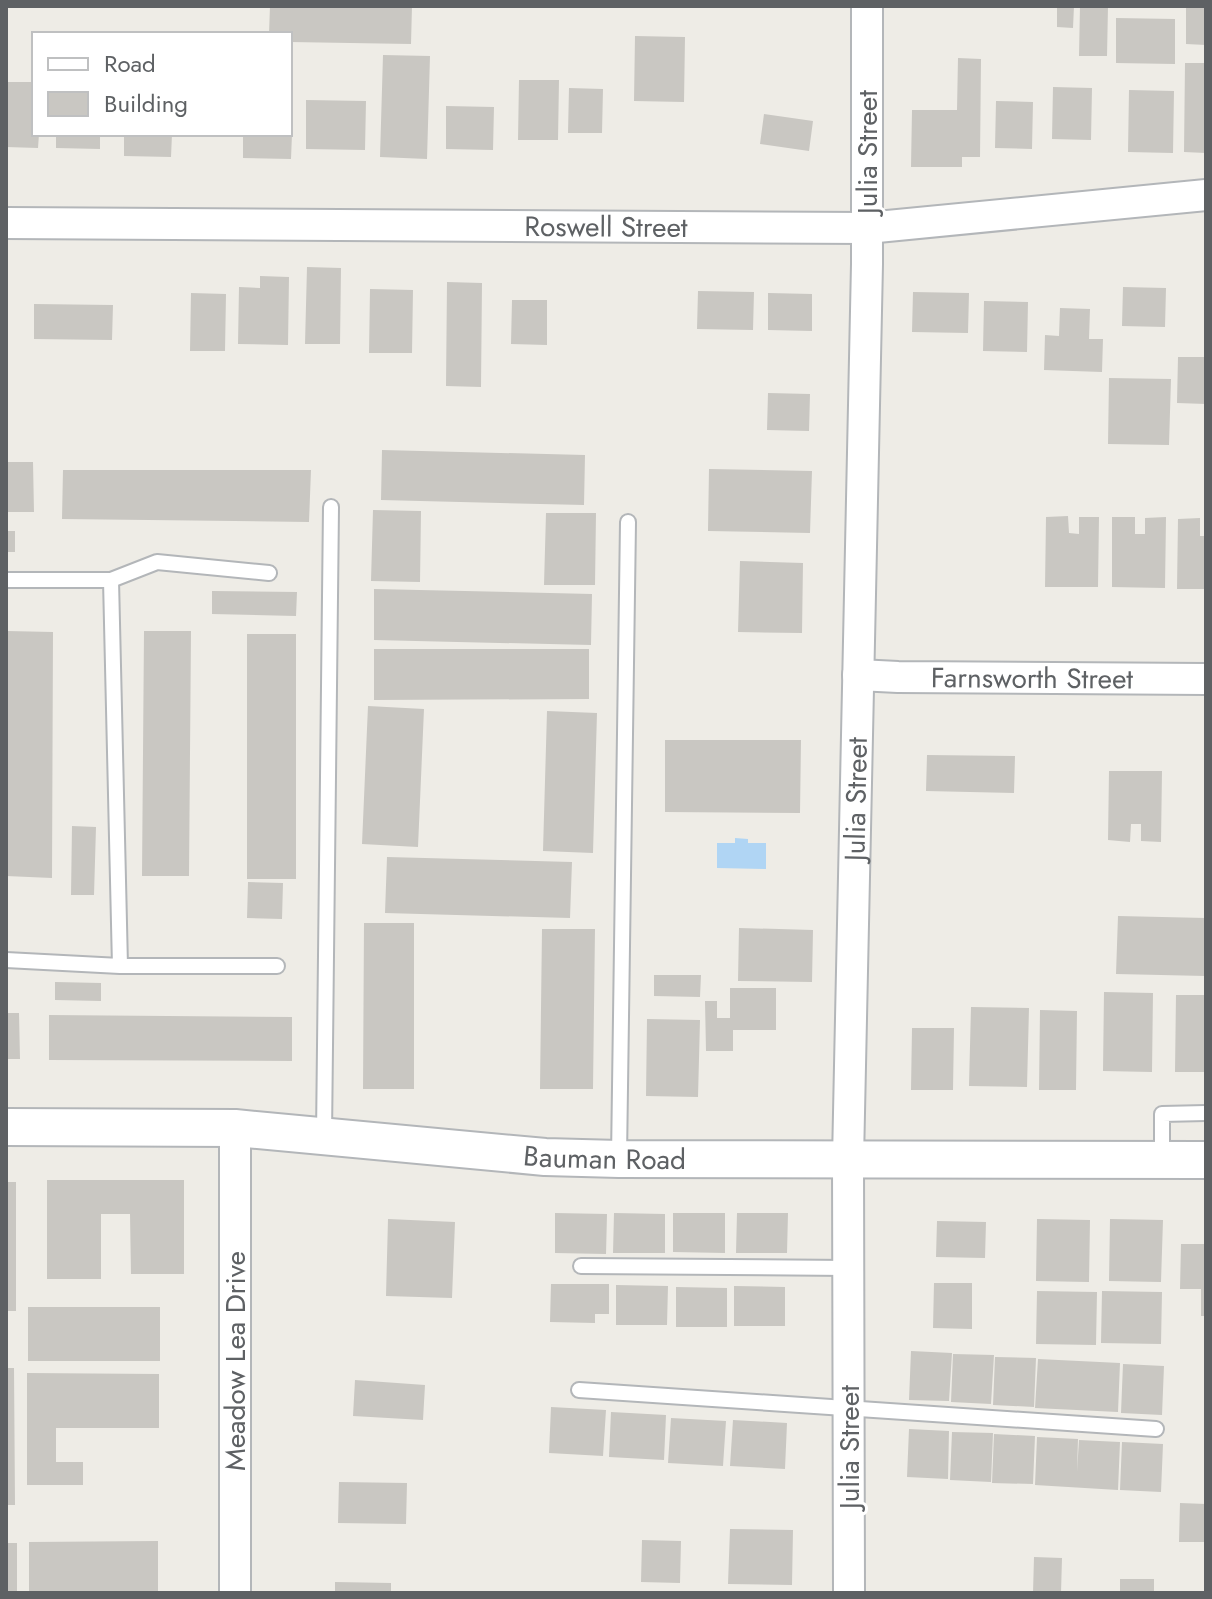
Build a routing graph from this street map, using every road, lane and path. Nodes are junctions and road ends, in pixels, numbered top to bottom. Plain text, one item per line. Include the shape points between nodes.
1 (867, 6) edge
2 (1206, 195) edge
3 (6, 223) edge
4 (867, 228) junction
5 (331, 507) dead end
6 (628, 522) dead end
7 (269, 573) dead end
8 (6, 580) edge
9 (111, 580) junction
10 (858, 675) junction
11 (1206, 679) edge
12 (6, 960) edge
13 (120, 966) junction
14 (277, 966) dead end
15 (1206, 1113) edge
16 (6, 1127) edge
17 (235, 1128) junction
18 (324, 1137) junction
19 (619, 1159) junction
20 (848, 1160) junction
21 (1162, 1160) junction
22 (1206, 1160) edge
23 (581, 1266) dead end
24 (849, 1268) junction
25 (579, 1390) dead end
26 (849, 1407) junction
27 (1156, 1429) dead end
28 (235, 1593) edge
29 (849, 1593) edge

1 - 4 street, Julia Street
2 - 4 street, Roswell Street
3 - 4 street, Roswell Street
4 - 10 street, Julia Street
5 - 18 lane
6 - 19 lane
7 - 9 lane via 157,562
8 - 9 lane
9 - 13 lane
10 - 11 street, Farnsworth Street
10 - 20 street, Julia Street
12 - 13 lane
13 - 14 lane
15 - 21 lane via 1162,1114
16 - 17 street, Bauman Road
17 - 18 street, Bauman Road
17 - 28 street, Meadow Lea Drive
18 - 19 street, Bauman Road
19 - 20 street, Bauman Road
20 - 21 street, Bauman Road
20 - 24 street, Julia Street
21 - 22 street, Bauman Road
23 - 24 lane
24 - 26 street, Julia Street
25 - 26 lane
26 - 27 lane
26 - 29 street, Julia Street

